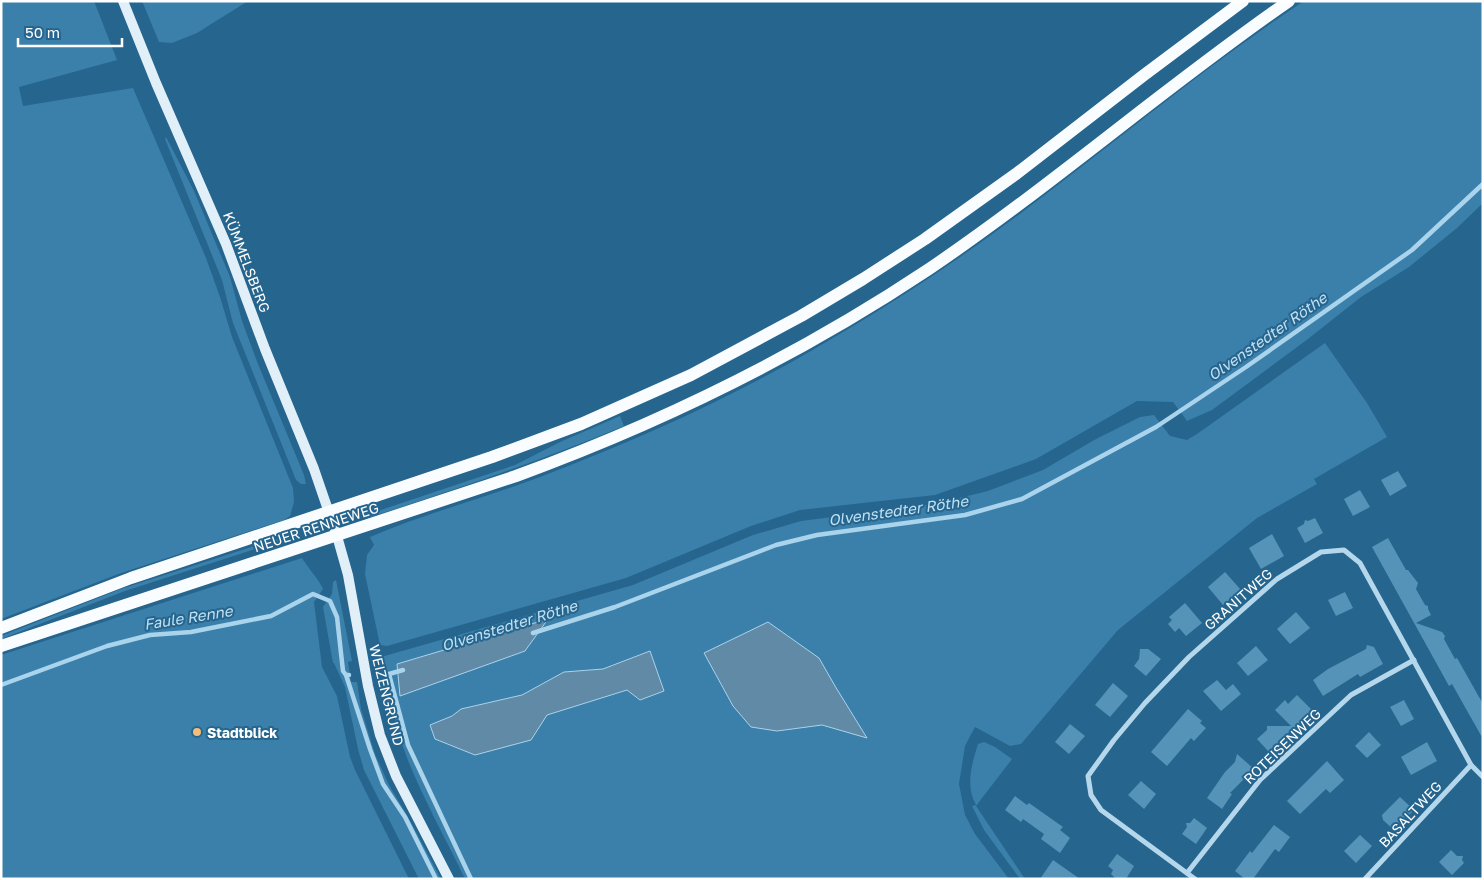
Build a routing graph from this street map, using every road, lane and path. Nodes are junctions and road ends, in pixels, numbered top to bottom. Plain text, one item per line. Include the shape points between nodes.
1 (123, 1) edge
2 (1243, 1) edge
3 (1289, 1) edge
4 (329, 512) junction
5 (337, 536) junction
6 (1, 628) edge
7 (1, 646) edge
8 (1414, 660) junction
9 (1471, 765) junction
10 (1483, 777) edge
11 (1187, 873) junction
12 (449, 879) edge
13 (1195, 879) edge
14 (1366, 879) edge

1 - 4 main road, KÜMMELSBERG via 240,278
2 - 4 main road, NEUER RENNEWEG via 953,220 774,332 624,406 492,457
3 - 5 main road, NEUER RENNEWEG via 1205,61 998,220 909,282 835,327 704,398 637,428 516,476
4 - 5 main road, KÜMMELSBERG
4 - 6 main road, NEUER RENNEWEG via 131,578
5 - 7 main road, NEUER RENNEWEG
5 - 12 main road, WEIZENGRUND via 348,575 380,735 396,776
8 - 9 street, GRANITWEG
8 - 11 street, ROTEISENWEG via 1351,695 1260,780
8 - 11 street, GRANITWEG via 1360,563 1344,550 1321,552 1277,579 1189,657 1114,740 1088,776 1091,795 1101,810
9 - 10 street, GRANITWEG
9 - 14 street, BASALTWEG
11 - 13 street, GRANITWEG

